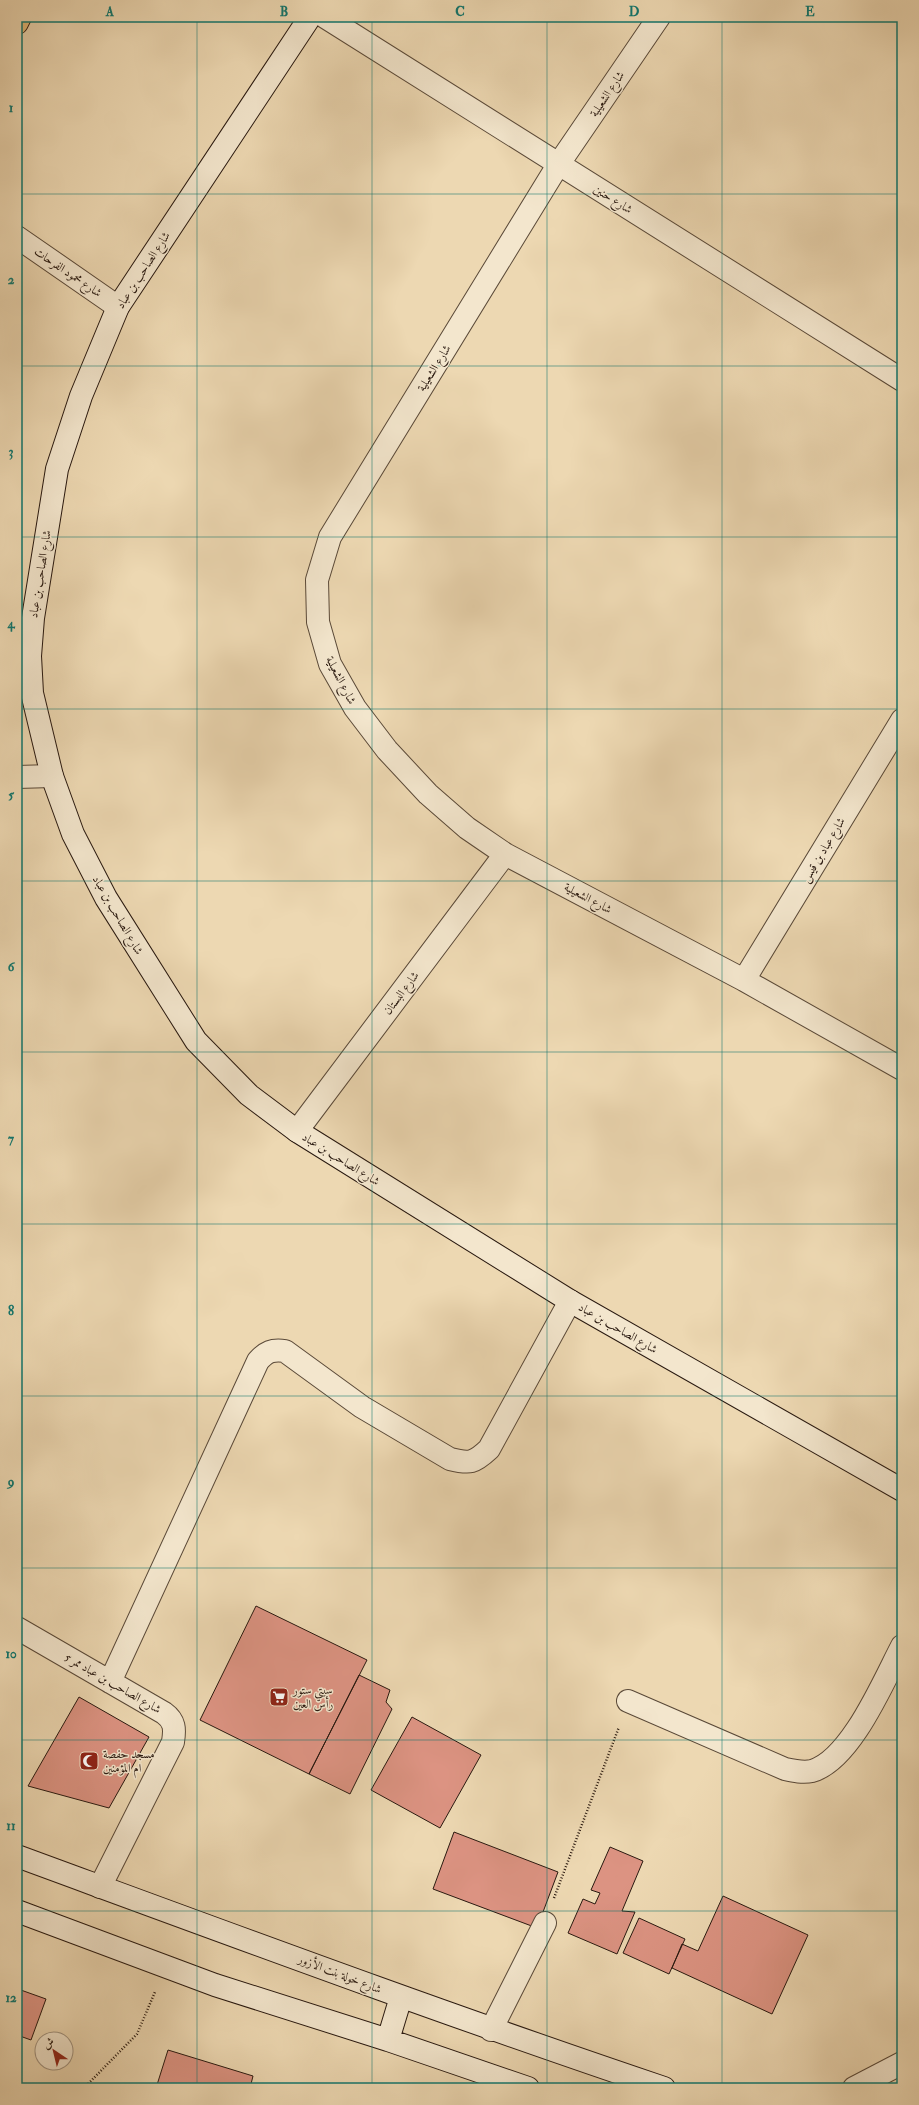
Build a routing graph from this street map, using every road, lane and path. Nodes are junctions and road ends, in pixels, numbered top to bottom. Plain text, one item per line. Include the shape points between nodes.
1 (20, 17) edge
2 (310, 17) edge
3 (325, 17) edge
4 (659, 17) edge
5 (17, 23) edge
6 (558, 165) junction
7 (17, 237) edge
8 (118, 307) junction
9 (902, 380) edge
10 (902, 720) edge
11 (52, 776) junction
12 (17, 777) edge
13 (505, 854) junction
14 (744, 980) junction
15 (902, 1069) edge
16 (297, 1131) junction
17 (570, 1301) junction
18 (902, 1490) edge
19 (17, 1628) edge
20 (902, 1646) edge
21 (110, 1682) junction
22 (628, 1701) joint
23 (17, 1856) edge
24 (100, 1887) junction
25 (17, 1911) edge
26 (545, 1923) joint
27 (165, 1967) junction
28 (401, 1997) junction
29 (491, 2030) junction
30 (388, 2040) junction
31 (902, 2062) edge
32 (84, 2088) edge
33 (528, 2088) edge
34 (664, 2088) edge
35 (854, 2088) edge

1 - 5 highway
2 - 8 street, شارع الصاحب بن عباد
3 - 6 street, شارع حنين
4 - 6 street, شارع الشعيلية
6 - 9 street, شارع حنين
6 - 13 street, شارع الشعيلية via 330,537 318,580 318,622 330,664 355,708 387,750 428,794 467,828
7 - 8 street, شارع محمود الفرحات
8 - 11 street, شارع الصاحب بن عباد via 81,396 57,469 33,618 30,656 32,693
10 - 14 street, شارع عباد بن قيس
11 - 12 street
11 - 16 street, شارع الصاحب بن عباد via 73,834 106,898 196,1041 249,1095
13 - 14 street, شارع الشعيلية
13 - 16 street, شارع البستان
14 - 15 street, شارع الشعيلية
16 - 17 street, شارع الصاحب بن عباد
17 - 18 street, شارع الصاحب بن عباد
17 - 21 street via 489,1449 477,1459 466,1463 450,1459 362,1407 284,1351 265,1353 258,1361
19 - 21 street, شارع الصاحب بن عباد ممر 5
20 - 22 street via 854,1735 834,1758 812,1771 785,1769
21 - 24 street, شارع الصاحب بن عباد ممر 5 via 170,1717 175,1727 173,1742
22 - 26 path
23 - 24 street, شارع خولة بنت الأزور
24 - 28 street, شارع خولة بنت الأزور
25 - 27 street
26 - 29 street
27 - 30 street
27 - 32 path via 137,2034
28 - 29 street, شارع خولة بنت الأزور
28 - 30 street
29 - 34 street, شارع خولة بنت الأزور
30 - 33 street
31 - 35 street

